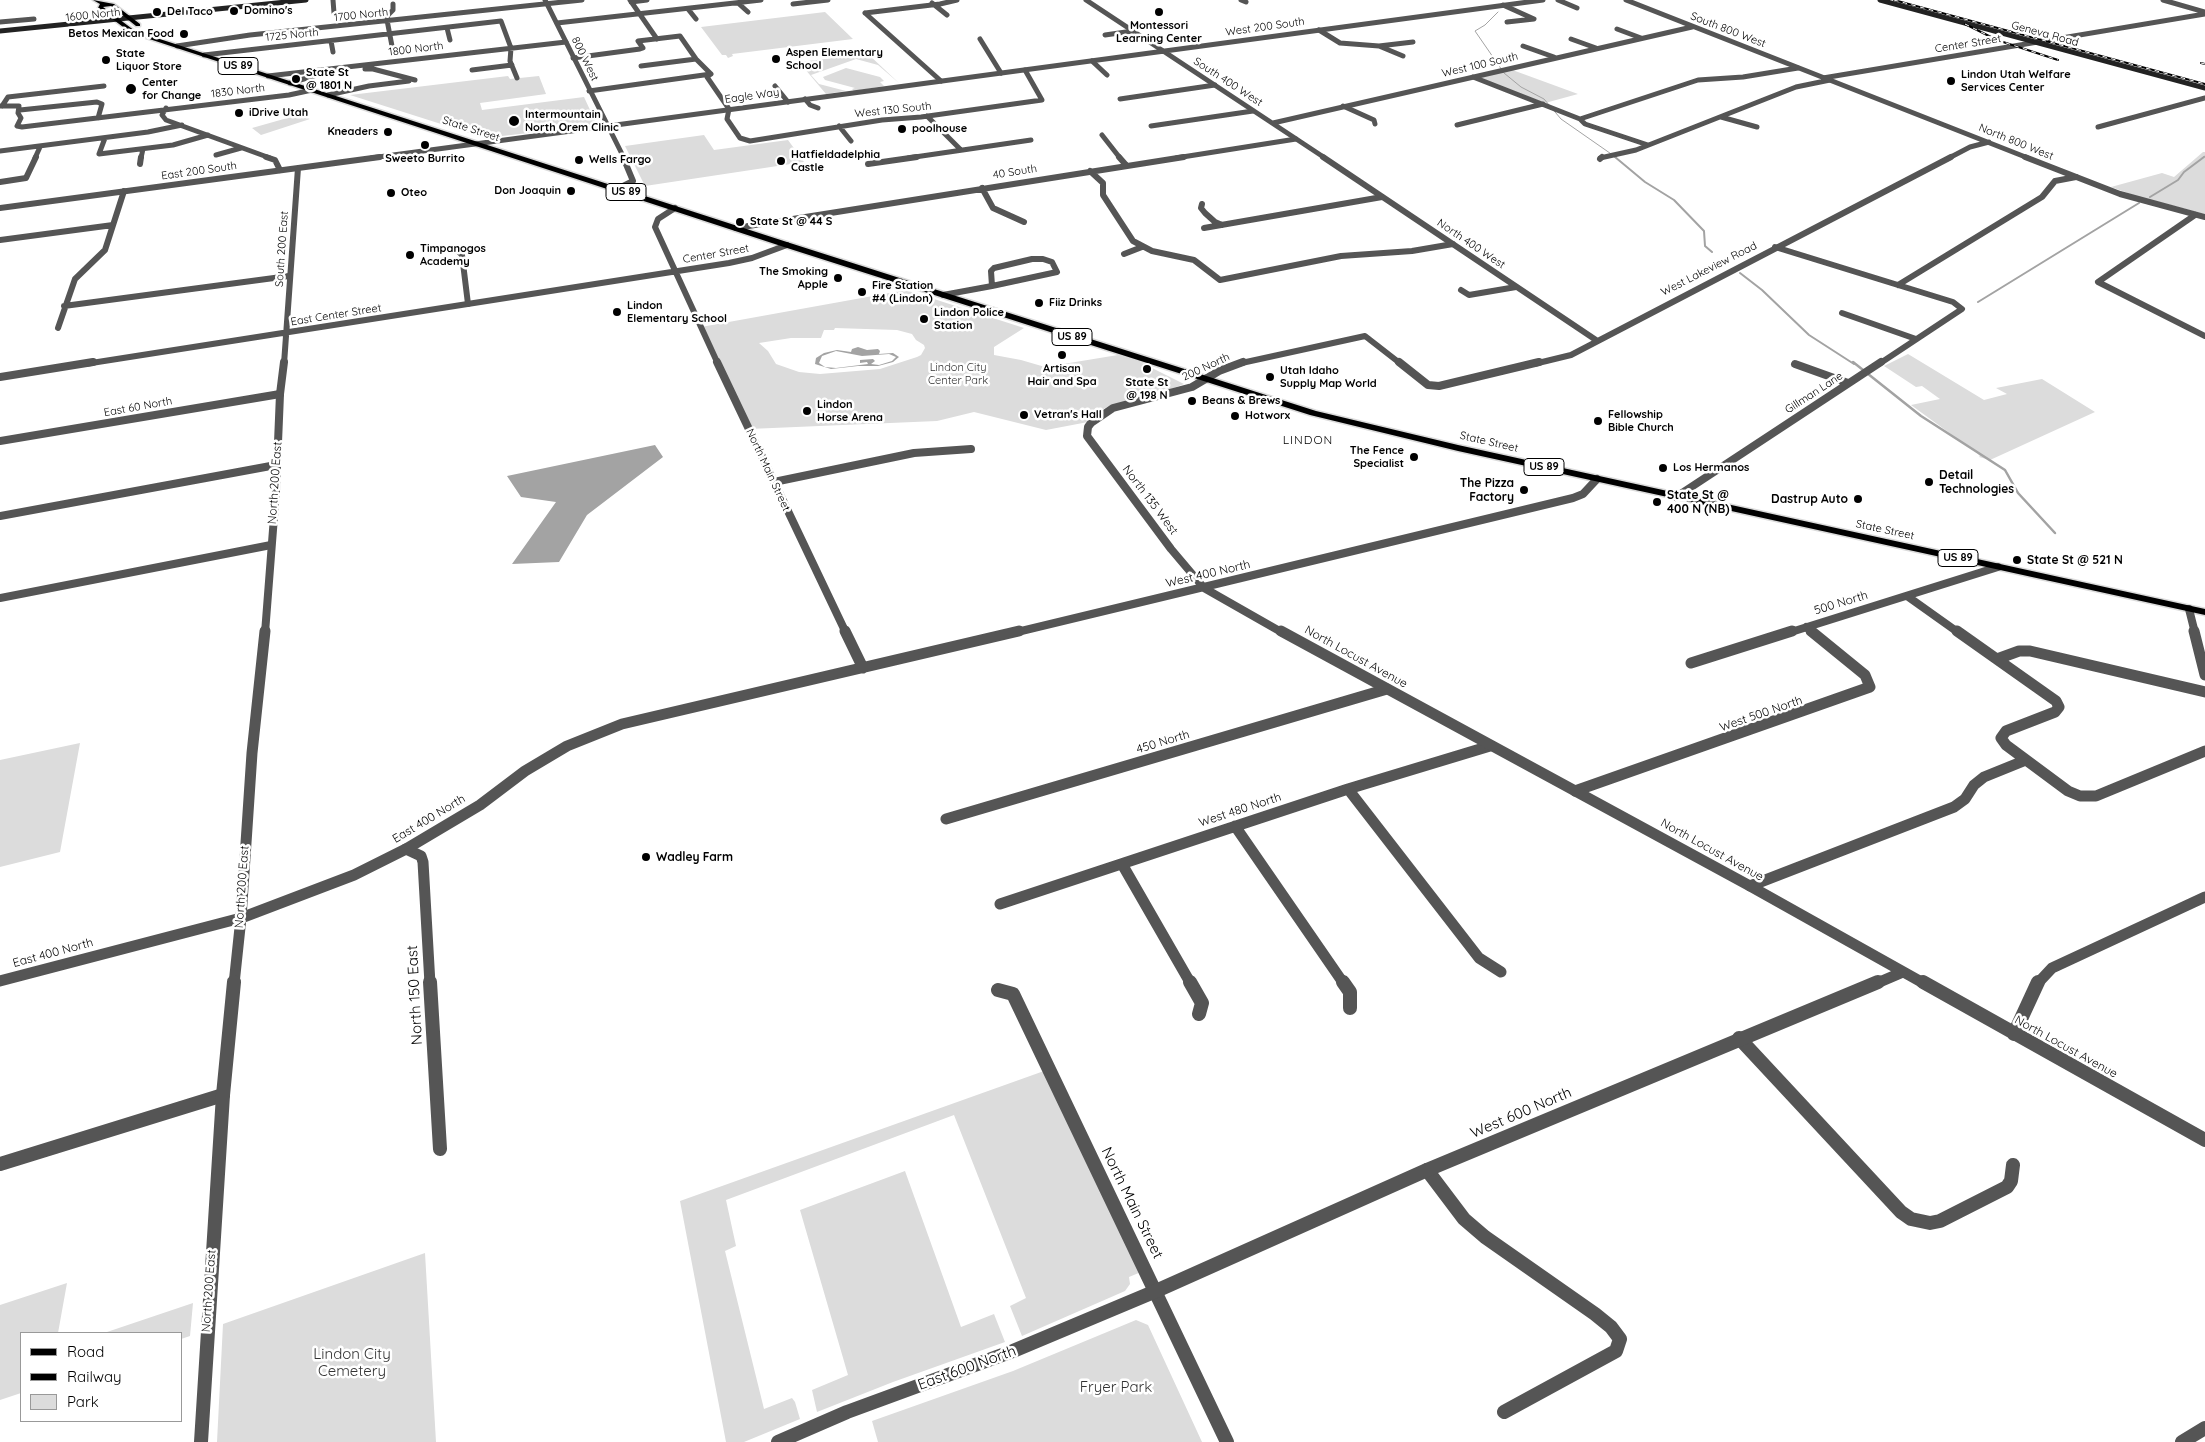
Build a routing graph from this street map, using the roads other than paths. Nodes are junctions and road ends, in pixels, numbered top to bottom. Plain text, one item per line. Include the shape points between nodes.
1 (96, 0) edge
2 (306, 0) edge
3 (333, 0) edge
4 (581, 0) edge
5 (646, 0) edge
6 (761, 0) edge
7 (788, 0) edge
8 (828, 0) edge
9 (927, 0) edge
10 (957, 0) edge
11 (1086, 0) edge
12 (1542, 0) edge
13 (1558, 0) edge
14 (1626, 0) edge
15 (1880, 0) edge
16 (2163, 0) edge
17 (631, 1) edge
18 (546, 2) edge
19 (738, 3) junction
20 (103, 4) junction
21 (393, 4) dead end
22 (935, 5) junction
23 (1503, 5) junction
24 (688, 8) junction
25 (1577, 8) dead end
26 (583, 9) dead end
27 (748, 12) dead end
28 (334, 13) dead end
29 (2205, 13) edge
30 (640, 14) junction
31 (948, 15) dead end
32 (34, 19) dead end
33 (129, 19) junction
34 (696, 19) dead end
35 (116, 20) junction
36 (387, 20) junction
37 (589, 20) junction
38 (0, 22) edge
39 (1507, 22) dead end
40 (557, 23) junction
41 (592, 25) dead end
42 (1692, 26) junction
43 (448, 28) junction
44 (1617, 29) dead end
45 (1319, 30) junction
46 (1133, 31) junction
47 (0, 32) edge
48 (391, 34) junction
49 (1105, 35) dead end
50 (149, 36) junction
51 (1641, 38) junction
52 (657, 39) junction
53 (1571, 39) dead end
54 (450, 40) dead end
55 (980, 40) dead end
56 (331, 41) junction
57 (566, 42) junction
58 (1413, 42) dead end
59 (2038, 43) junction
60 (177, 46) junction
61 (392, 46) dead end
62 (1379, 46) junction
63 (1523, 46) dead end
64 (511, 48) junction
65 (1596, 48) junction
66 (1163, 51) junction
67 (333, 52) dead end
68 (204, 55) junction
69 (1403, 56) dead end
70 (1554, 57) junction
71 (574, 58) junction
72 (696, 59) junction
73 (1092, 61) junction
74 (512, 65) junction
75 (641, 66) dead end
76 (1798, 68) junction
77 (472, 70) dead end
78 (1025, 70) junction
79 (1001, 73) junction
80 (711, 74) junction
81 (1107, 75) dead end
82 (268, 76) junction
83 (1473, 77) junction
84 (517, 78) dead end
85 (1823, 78) junction
86 (1830, 80) junction
87 (941, 81) junction
88 (290, 83) junction
89 (1215, 85) junction
90 (104, 86) dead end
91 (775, 86) dead end
92 (900, 86) joint
93 (2205, 88) edge
94 (312, 90) junction
95 (590, 91) junction
96 (328, 95) junction
97 (2205, 98) edge
98 (805, 99) junction
99 (1120, 99) dead end
100 (788, 102) junction
101 (1544, 104) junction
102 (1, 106) edge
103 (1343, 106) junction
104 (19, 108) junction
105 (166, 108) junction
106 (818, 108) dead end
107 (729, 109) junction
108 (1254, 111) junction
109 (927, 116) junction
110 (1721, 116) junction
111 (98, 118) junction
112 (1580, 119) junction
113 (1273, 123) junction
114 (1375, 124) dead end
115 (1457, 125) dead end
116 (182, 126) junction
117 (607, 126) junction
118 (839, 126) junction
119 (1151, 126) dead end
120 (1757, 127) dead end
121 (2098, 127) dead end
122 (208, 135) junction
123 (1102, 135) dead end
124 (105, 138) junction
125 (1296, 139) junction
126 (1031, 140) dead end
127 (851, 141) dead end
128 (1989, 142) junction
129 (476, 143) junction
130 (1648, 145) junction
131 (40, 147) junction
132 (241, 148) junction
133 (144, 149) junction
134 (961, 150) junction
135 (0, 152) edge
136 (216, 155) dead end
137 (1600, 160) dead end
138 (140, 164) dead end
139 (868, 164) dead end
140 (1335, 164) joint
141 (1126, 165) junction
142 (298, 168) junction
143 (280, 170) junction
144 (1090, 171) junction
145 (2076, 176) junction
146 (0, 182) edge
147 (982, 188) junction
148 (617, 189) junction
149 (124, 191) junction
150 (1382, 197) junction
151 (1202, 204) dead end
152 (0, 208) edge
153 (675, 208) junction
154 (2195, 215) junction
155 (2205, 217) edge
156 (1024, 222) dead end
157 (113, 225) junction
158 (1222, 225) junction
159 (736, 228) junction
160 (1204, 228) dead end
161 (0, 240) edge
162 (1453, 244) junction
163 (787, 245) junction
164 (1142, 247) junction
165 (1775, 247) junction
166 (456, 250) dead end
167 (1124, 254) dead end
168 (676, 271) junction
169 (289, 276) junction
170 (1898, 285) junction
171 (992, 286) junction
172 (1516, 287) junction
173 (1461, 290) dead end
174 (943, 295) junction
175 (468, 304) junction
176 (64, 306) junction
177 (1842, 313) dead end
178 (58, 328) dead end
179 (287, 332) junction
180 (2205, 336) edge
181 (1596, 340) junction
182 (1916, 340) junction
183 (1795, 364) dead end
184 (0, 377) edge
185 (1207, 379) junction
186 (1848, 383) junction
187 (1428, 385) joint
188 (280, 394) junction
189 (1091, 423) joint
190 (0, 441) edge
191 (971, 449) dead end
192 (276, 465) junction
193 (1597, 479) junction
194 (774, 482) junction
195 (1676, 497) junction
196 (0, 516) edge
197 (270, 545) junction
198 (1998, 567) junction
199 (1204, 588) junction
200 (1907, 596) junction
201 (0, 598) edge
202 (2189, 609) junction
203 (2205, 612) edge
204 (1806, 628) junction
205 (1997, 659) junction
206 (1691, 664) dead end
207 (863, 668) junction
208 (2205, 675) edge
209 (1386, 689) junction
210 (2205, 692) edge
211 (1490, 746) junction
212 (2205, 751) edge
213 (2026, 760) junction
214 (1348, 789) junction
215 (1575, 791) junction
216 (946, 819) dead end
217 (1235, 826) junction
218 (406, 850) junction
219 (1122, 864) junction
220 (1750, 886) junction
221 (2205, 897) edge
222 (1000, 904) dead end
223 (241, 918) junction
224 (1501, 972) dead end
225 (1903, 972) junction
226 (0, 981) edge
227 (998, 990) dead end
228 (1350, 1008) dead end
229 (1198, 1014) dead end
230 (2014, 1034) junction
231 (1739, 1038) junction
232 (222, 1095) junction
233 (2205, 1140) edge
234 (440, 1149) dead end
235 (0, 1164) edge
236 (2013, 1165) dead end
237 (1427, 1170) junction
238 (1156, 1291) junction
239 (1504, 1412) dead end
240 (2205, 1428) edge
241 (201, 1442) edge
242 (778, 1442) edge
243 (1227, 1442) edge
244 (2182, 1442) edge

1 - 20 main road, State Street / US 89
2 - 33 main road, 1600 North
3 - 28 street
4 - 18 street, 1700 North
4 - 26 street
5 - 17 street
6 - 19 street
7 - 8 street via 795,5
9 - 22 street
10 - 22 street
11 - 46 street, South 400 West
12 - 23 street, West 200 South
13 - 25 street
14 - 42 street, South 800 West
15 - 59 main road, Geneva Road
16 - 29 street
17 - 30 street
18 - 36 street, 1700 North
18 - 40 street, 800 West
19 - 24 street
19 - 27 street
20 - 33 main road, State Street / US 89 via 112,5
20 - 35 main road, State Street / US 89 via 100,7
21 - 36 street
22 - 31 street
22 - 87 street via 865,13
23 - 39 street via 1534,19
23 - 45 street, West 200 South
24 - 30 street
24 - 34 street
29 - 59 street, Center Street
30 - 37 street
30 - 52 street
32 - 38 street
33 - 35 main road, 1600 North
33 - 50 main road, State Street / US 89
35 - 47 main road, 1600 North
35 - 50 main road, State Street / US 89 via 133,32
36 - 48 street
36 - 60 street, 1700 North
37 - 40 street
37 - 41 street
40 - 57 street, 800 West
42 - 51 street, West 100 South
42 - 76 street, South 800 West
43 - 48 street, 1725 North
43 - 54 street
43 - 64 street, 1725 North via 501,21
44 - 51 street
45 - 62 street via 1340,43
45 - 66 street, West 200 South
46 - 49 street
46 - 66 street, South 400 West
48 - 56 street, 1725 North
48 - 61 street
50 - 60 main road, State Street / US 89
51 - 65 street, West 100 South
52 - 71 street via 638,41 643,48 640,49
52 - 72 street via 680,36
53 - 65 street
55 - 79 street
56 - 67 street
56 - 68 street, 1725 North
57 - 64 street, 1800 North
57 - 71 street, 800 West
58 - 62 street
59 - 85 street, Center Street
59 - 93 main road, Geneva Road
60 - 68 main road, State Street / US 89
62 - 69 street
63 - 70 street
64 - 74 street
64 - 82 street, 1800 North
65 - 70 street, West 100 South
66 - 73 street, West 200 South
66 - 89 street, South 400 West
68 - 82 main road, State Street / US 89
70 - 83 street, West 100 South
71 - 95 street, 800 West
72 - 75 street
72 - 80 street
73 - 78 street, West 200 South
73 - 81 street
74 - 77 street
74 - 84 street
76 - 85 street, South 800 West
76 - 112 street via 1698,80
78 - 79 street, West 200 South
78 - 109 street, West 130 South via 1042,100
79 - 87 street, West 200 South
80 - 95 street
80 - 107 street via 707,78
82 - 88 main road, State Street / US 89
83 - 101 street
83 - 103 street, West 100 South
85 - 86 street, North 800 West
86 - 110 street via 1796,87
86 - 128 street, North 800 West
87 - 92 street, West 200 South
88 - 94 main road, State Street / US 89
88 - 96 street via 317,75 370,68 415,80
89 - 99 street
89 - 108 street, South 400 West
90 - 102 street via 5,99
91 - 100 street
92 - 98 street, Eagle Way
94 - 96 main road, State Street / US 89
94 - 105 street, 1830 North
95 - 117 street, 800 West
96 - 129 main road, State Street / US 89
97 - 121 street
98 - 100 street, Eagle Way
98 - 106 street via 810,106
100 - 107 street, Eagle Way
101 - 112 street
101 - 115 street
102 - 104 street
103 - 113 street, West 100 South
103 - 114 street via 1374,120
104 - 111 street via 94,102 102,104
104 - 111 street, 1830 North via 17,126
105 - 111 street, 1830 North
105 - 116 street via 162,118
107 - 117 street, Eagle Way
107 - 118 street, West 130 South via 728,119 745,141
108 - 113 street, South 400 West
108 - 119 street
109 - 118 street, West 130 South
109 - 134 street
110 - 120 street
110 - 130 street
112 - 130 street via 1585,124
113 - 125 street, South 400 West
116 - 122 street
116 - 124 street
117 - 129 street, East 200 South
117 - 148 street, 800 West via 634,180
118 - 127 street
122 - 132 street
122 - 133 street
123 - 141 street
124 - 131 street
124 - 133 street via 99,154
125 - 140 street, South 400 West
125 - 141 street, 40 South
126 - 134 street
128 - 145 street, North 800 West
128 - 165 street, West Lakeview Road via 1970,146
129 - 142 street, East 200 South
129 - 148 main road, State Street / US 89
130 - 137 street via 1623,154 1601,157
131 - 135 street
131 - 146 street via 26,178
132 - 136 street
132 - 143 street via 276,160
133 - 138 street
134 - 139 street
140 - 150 street, North 400 West
141 - 144 street, 40 South
142 - 143 street, East 200 South
142 - 169 street, South 200 East
143 - 149 street, East 200 South
144 - 147 street, 40 South
144 - 164 street via 1103,183 1103,195 1132,241
145 - 154 street, North 800 West via 2140,200
145 - 170 street via 2055,181 2042,197
147 - 156 street via 993,208
147 - 159 street, 40 South
148 - 153 main road, State Street / US 89
149 - 152 street, East 200 South
149 - 157 street
150 - 158 street
150 - 162 street, North 400 West
151 - 158 street via 1205,213
153 - 159 main road, State Street / US 89
153 - 168 street, North Main Street via 658,219 655,227
154 - 155 street, North 800 West
154 - 180 street via 2098,282
157 - 161 street
157 - 176 street via 105,250 76,279
158 - 160 street
159 - 163 main road, State Street / US 89
162 - 164 street via 1412,251 1341,256 1220,280 1194,260
162 - 172 street, North 400 West
163 - 168 street, Center Street via 752,258
163 - 174 main road, State Street / US 89
164 - 167 street
165 - 170 street
165 - 181 street, West Lakeview Road
166 - 175 street via 462,255
168 - 175 street, East Center Street
168 - 194 street, North Main Street
169 - 176 street
169 - 179 street, South 200 East
170 - 182 street, Gillman Lane via 1953,302 1962,309
171 - 171 street via 1054,274 1057,272 1052,262 1043,259 1004,265 992,271
171 - 174 street
172 - 173 street via 1469,295
172 - 181 street, North 400 West
174 - 185 main road, State Street / US 89
175 - 179 street, East Center Street
176 - 178 street
177 - 182 street
179 - 184 street, East Center Street
179 - 188 street, North 200 East
181 - 187 street, West Lakeview Road via 1571,355 1554,360 1439,386
182 - 186 street, Gillman Lane
183 - 186 street
185 - 187 street, 200 North via 1236,364 1365,336
185 - 189 street, 200 North via 1192,387 1113,408
185 - 193 main road, State Street / US 89 via 1313,413
186 - 195 street, Gillman Lane
188 - 190 street, East 60 North
188 - 192 street, North 200 East
189 - 199 street, North 135 West via 1086,433 1091,442 1154,528
191 - 194 street via 914,453
192 - 196 street
192 - 197 street, North 200 East
193 - 195 main road, State Street / US 89
193 - 199 street, West 400 North via 1583,494 1558,502
194 - 207 street, North Main Street
195 - 198 main road, State Street / US 89
197 - 201 street
197 - 223 street, North 200 East
198 - 200 street, 500 North
198 - 202 main road, State Street / US 89
199 - 207 street, West 400 North
199 - 209 street, North Locust Avenue
200 - 204 street, 500 North
200 - 205 street
202 - 203 main road, State Street / US 89
202 - 208 street
204 - 206 street, 500 North
204 - 215 street, West 500 North via 1864,675 1870,687
205 - 210 street via 2022,650 2030,651
205 - 213 street via 2052,697 2059,707 2055,712 2006,731 2001,738
207 - 218 street, East 400 North via 622,724 576,742 525,771 480,804
209 - 211 street, North Locust Avenue
209 - 216 street, 450 North
211 - 214 street, West 480 North
211 - 215 street, North Locust Avenue
212 - 213 street via 2096,796 2080,796 2062,788
213 - 220 street via 1984,777 1954,807
214 - 217 street, West 480 North
214 - 224 street via 1479,958
215 - 220 street, North Locust Avenue
217 - 219 street, West 480 North
217 - 228 street via 1350,992
218 - 223 street, East 400 North via 354,875
218 - 234 street, North 150 East via 421,856 424,862
219 - 222 street, West 480 North
219 - 229 street via 1202,1003
220 - 225 street, North Locust Avenue
221 - 230 street via 2052,968 2036,985
223 - 226 street, East 400 North
223 - 232 street, North 200 East
225 - 230 street, North Locust Avenue
225 - 231 street, West 600 North
227 - 238 street, North Main Street via 1013,994
230 - 233 street, North Locust Avenue
231 - 236 street via 1911,1219 1940,1221 2007,1187
231 - 237 street, West 600 North
232 - 235 street
232 - 241 street, North 200 East
237 - 238 street, West 600 North
237 - 239 street via 1464,1219 1595,1314 1620,1339 1616,1351
238 - 242 street, East 600 North via 1013,1351 848,1412
238 - 243 street, North Main Street
240 - 244 street

